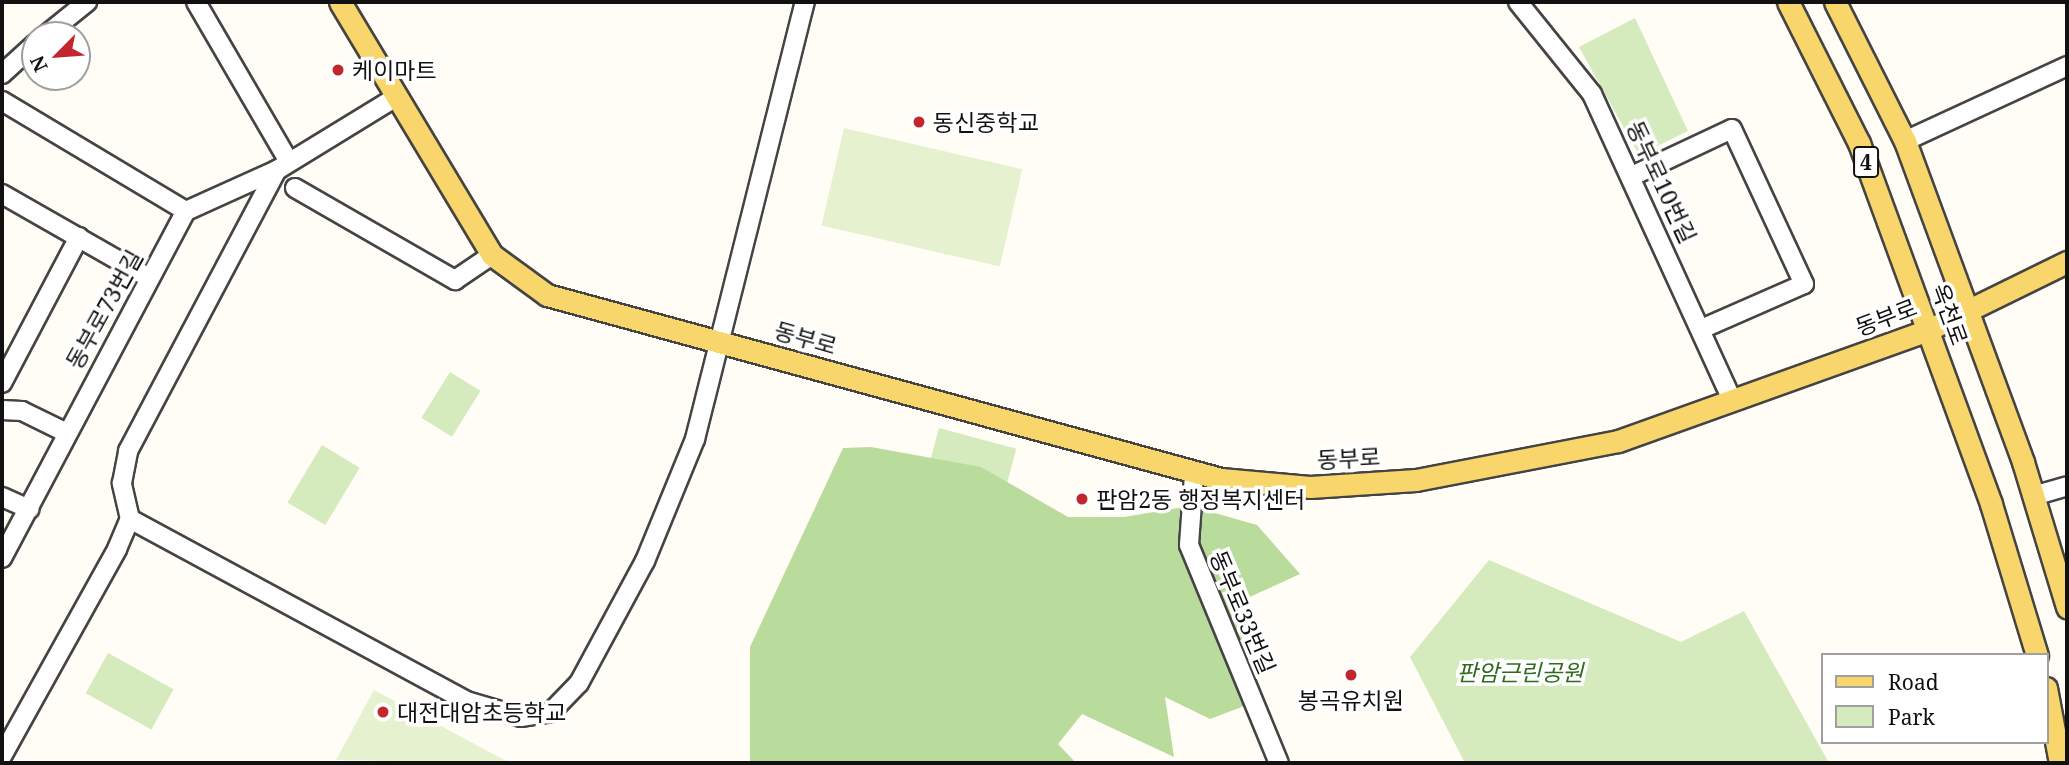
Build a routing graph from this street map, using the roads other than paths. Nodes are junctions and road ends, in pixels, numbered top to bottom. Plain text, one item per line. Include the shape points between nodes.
1 (87, 2) edge
2 (196, 2) edge
3 (340, 2) edge
4 (805, 2) edge
5 (1518, 2) edge
6 (1788, 2) edge
7 (1835, 2) edge
8 (63, 21) edge
9 (21, 57) edge
10 (2067, 66) edge
11 (2, 74) edge
12 (397, 97) junction
13 (2, 101) edge
14 (1905, 141) junction
15 (283, 166) junction
16 (1632, 176) junction
17 (295, 188) dead end
18 (4, 201) edge
19 (186, 211) junction
20 (79, 237) junction
21 (492, 256) junction
22 (2067, 262) edge
23 (149, 278) junction
24 (1969, 313) junction
25 (1704, 328) junction
26 (1928, 330) junction
27 (723, 343) junction
28 (2, 383) edge
29 (1732, 400) junction
30 (2, 410) edge
31 (65, 432) junction
32 (1194, 475) junction
33 (2067, 486) edge
34 (2033, 496) junction
35 (2, 497) edge
36 (29, 509) junction
37 (130, 519) junction
38 (2060, 555) edge
39 (2, 558) edge
40 (2067, 607) edge
41 (2036, 653) edge
42 (2048, 699) edge
43 (2, 756) edge
44 (1279, 763) edge
45 (2060, 763) edge

1 - 8 street
2 - 15 street
3 - 12 main road, 동부로
4 - 27 street
5 - 16 street, 동부로10번길 via 1592,94
6 - 26 main road, 옥천로 / 4 via 1859,143
7 - 14 main road, 옥천로 / 4
9 - 11 street
10 - 14 street
12 - 15 street
12 - 21 main road, 동부로
13 - 19 street
14 - 24 main road, 옥천로 / 4
15 - 19 street
15 - 37 street via 128,451 122,483
16 - 25 street, 동부로10번길
16 - 25 street via 1732,129 1804,284
17 - 21 street via 455,280
18 - 20 street
19 - 23 street, 동부로73번길
20 - 23 street
20 - 28 street
21 - 27 main road, 동부로 via 547,295
22 - 24 main road, 동부로
23 - 31 street, 동부로73번길
24 - 26 main road, 동부로
24 - 34 main road, 옥천로 / 4
25 - 29 street, 동부로10번길
26 - 29 main road, 동부로
26 - 41 main road, 옥천로 / 4
27 - 32 main road, 동부로
27 - 37 street via 695,439 645,561 564,702 537,717 493,711 352,642
29 - 32 main road, 동부로 via 1618,441 1416,480 1310,487
30 - 31 street via 22,411
31 - 36 street, 동부로73번길
32 - 44 street, 동부로33번길 via 1189,545
33 - 34 street
34 - 38 main road, 옥천로 / 4
35 - 36 street
36 - 39 street, 동부로73번길
37 - 43 street
38 - 40 main road, 옥천로 / 4
42 - 45 main road

